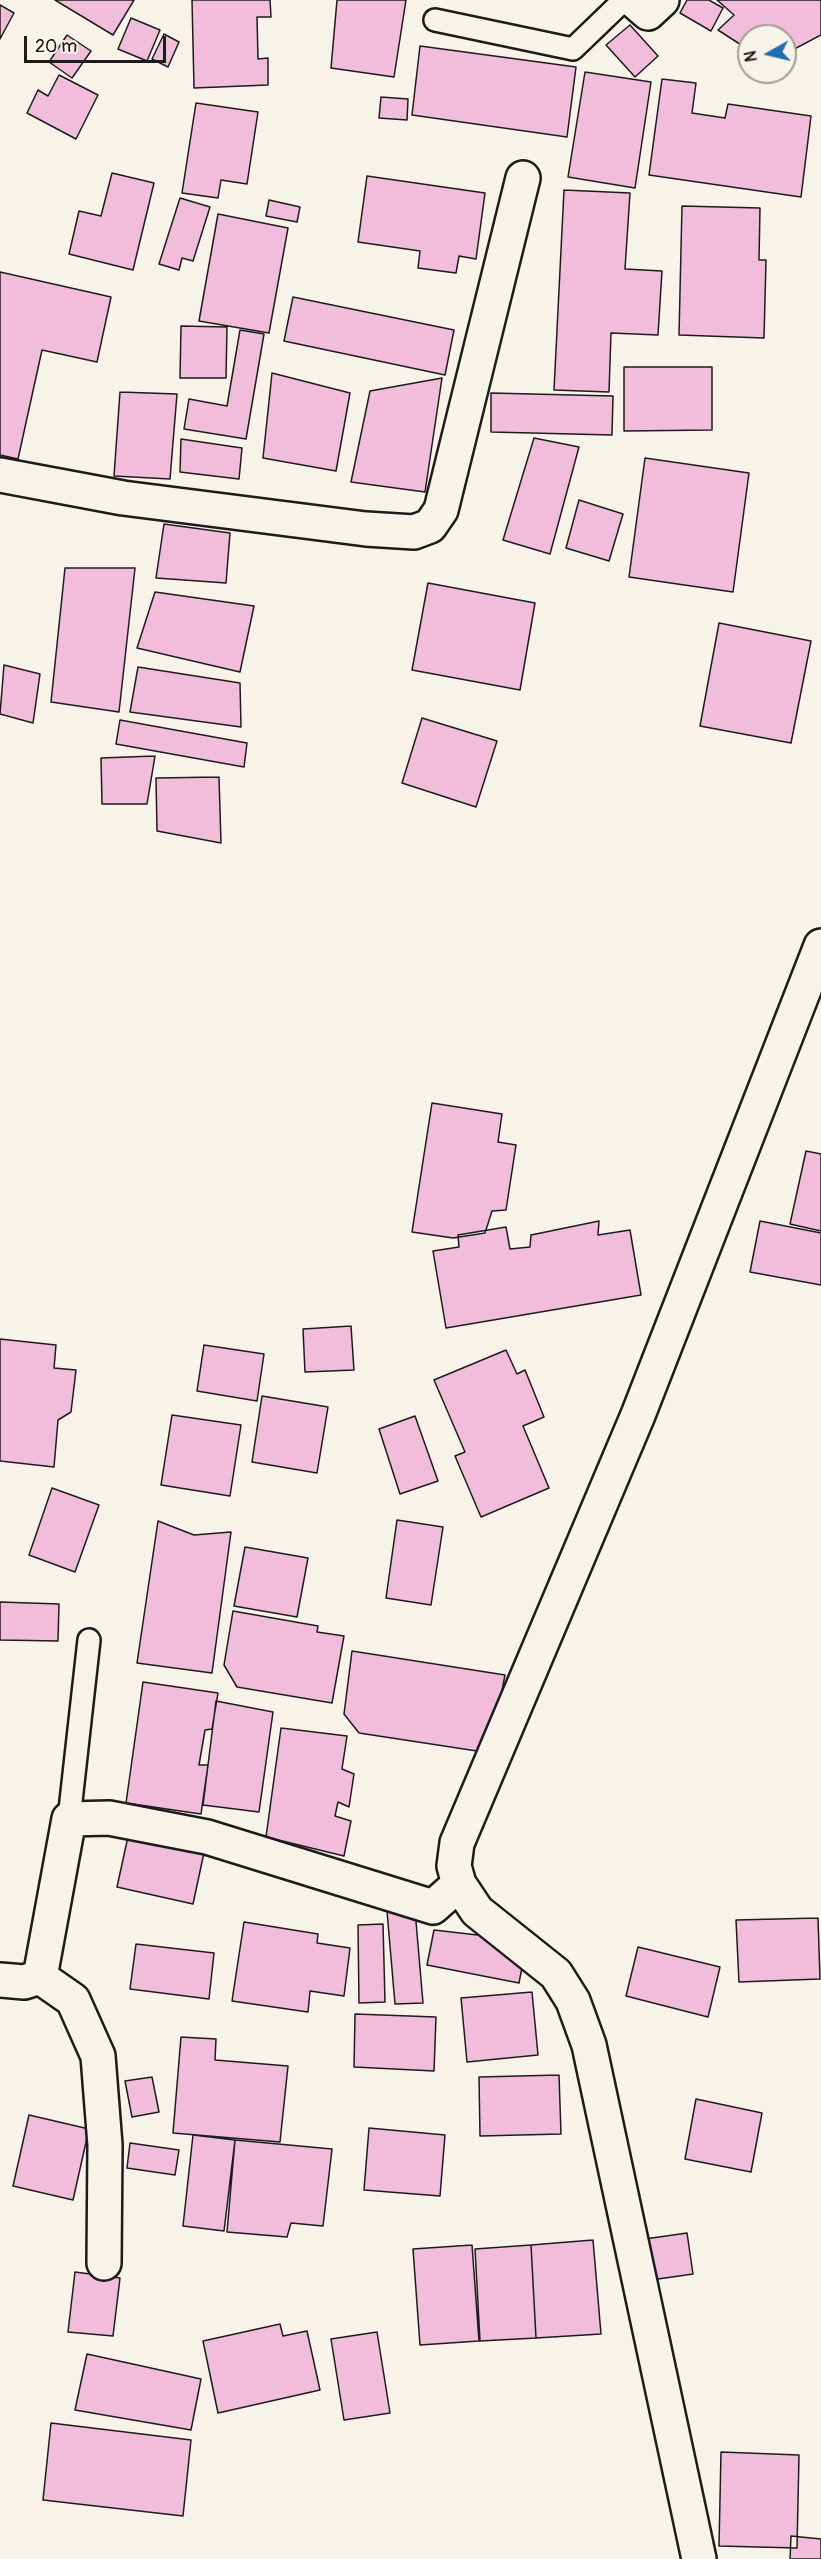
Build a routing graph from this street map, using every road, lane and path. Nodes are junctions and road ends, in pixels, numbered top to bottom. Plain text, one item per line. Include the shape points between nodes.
1 (624, 0) edge
2 (633, 0) edge
3 (662, 0) edge
4 (435, 20) dead end
5 (523, 178) dead end
6 (0, 475) edge
7 (821, 946) edge
8 (89, 1640) dead end
9 (69, 1819) junction
10 (459, 1884) junction
11 (40, 1977) junction
12 (0, 1980) edge
13 (104, 2263) dead end
14 (699, 2559) edge

1 - 4 lane via 573,49
2 - 3 street via 648,13
5 - 6 street via 441,510 430,526 414,532 366,529 123,498
7 - 10 street via 638,1415 458,1843 454,1866
8 - 9 lane
9 - 10 street via 109,1818 207,1838 433,1907
9 - 11 street
10 - 14 street via 477,1911 556,1974 573,2001 589,2045
11 - 12 street via 24,1982
11 - 13 street via 73,2000 98,2056 105,2145

